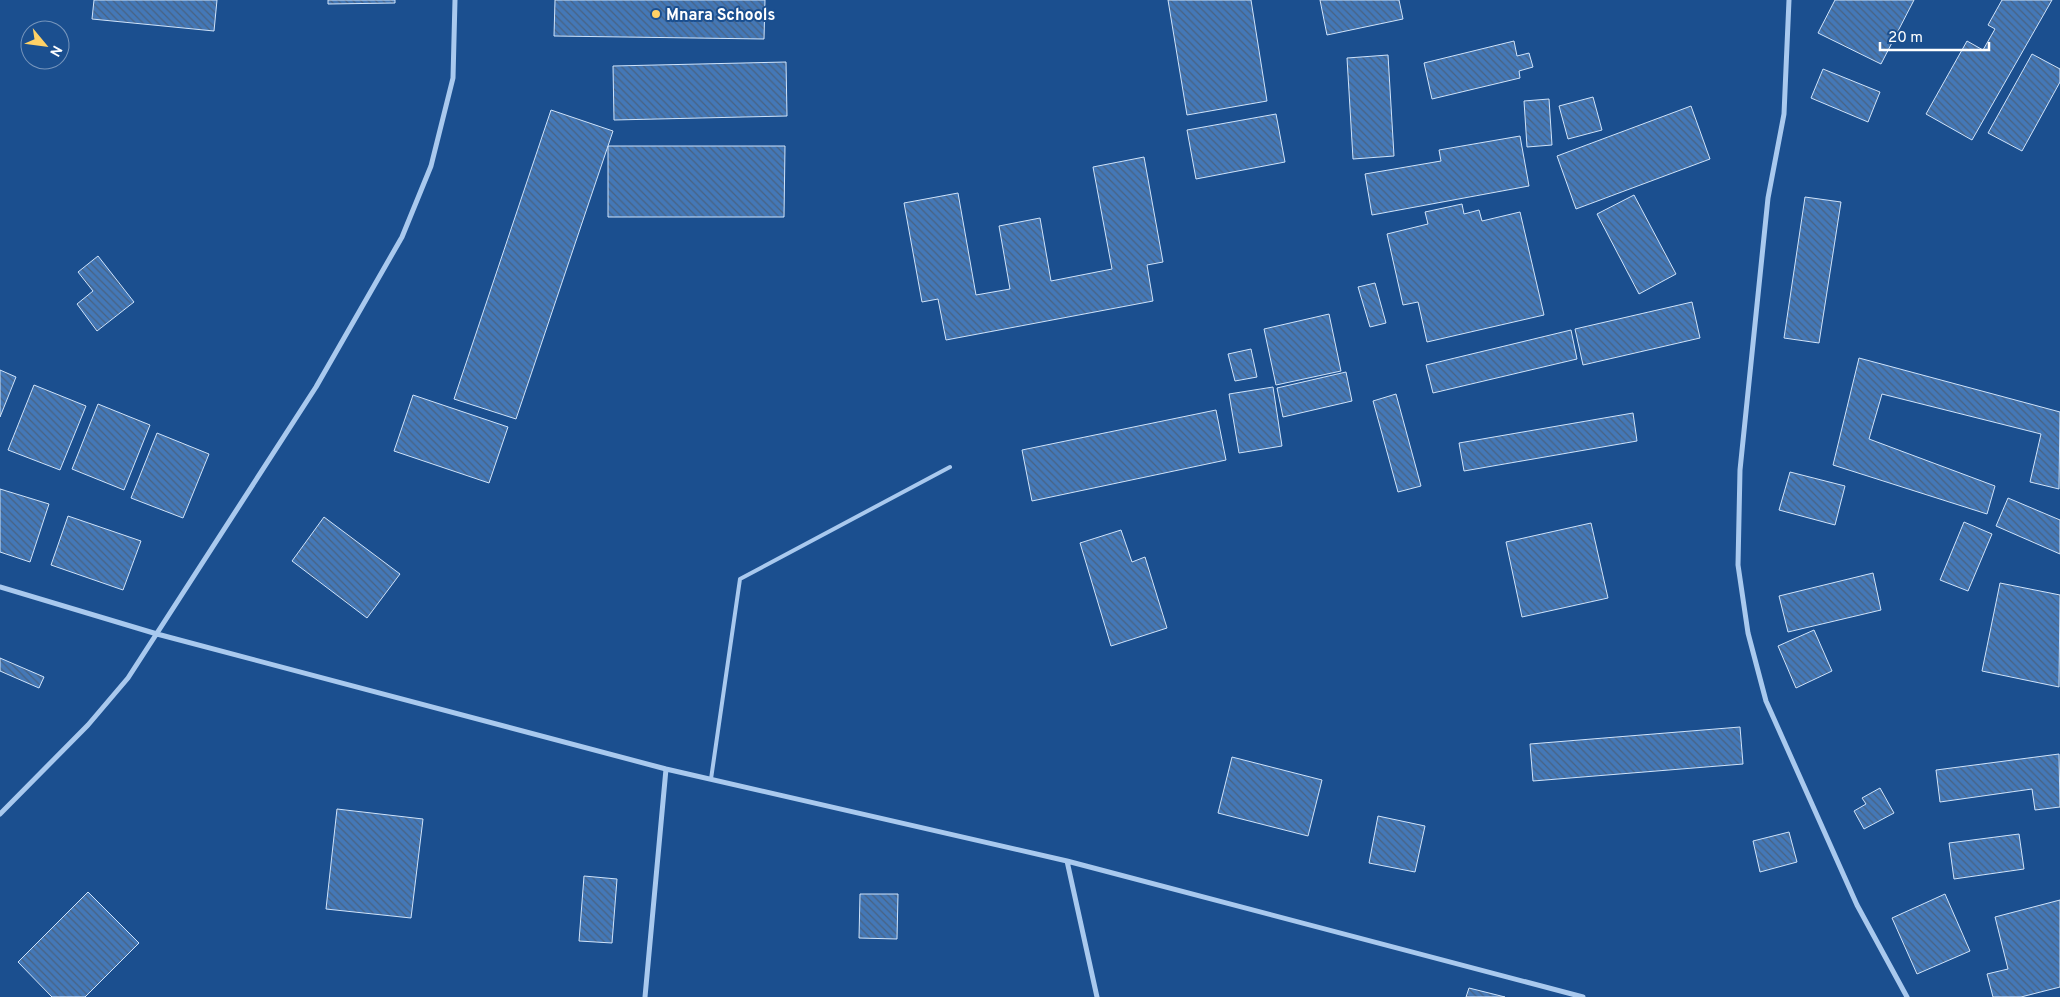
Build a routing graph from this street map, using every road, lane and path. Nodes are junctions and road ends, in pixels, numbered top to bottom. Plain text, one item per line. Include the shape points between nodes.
1 (455, 0) edge
2 (1789, 0) edge
3 (950, 466) dead end
4 (0, 587) edge
5 (157, 634) junction
6 (666, 769) junction
7 (711, 779) junction
8 (0, 814) edge
9 (1067, 861) junction
10 (645, 997) edge
11 (1097, 997) edge
12 (1583, 997) edge
13 (1907, 997) edge

1 - 5 street via 453,78 430,166 402,237 316,388
2 - 13 street via 1784,114 1768,198 1740,470 1738,565 1748,633 1766,701 1857,905
3 - 7 lane via 740,579
4 - 5 street
5 - 6 street
5 - 8 street via 128,678 88,725
6 - 7 street
6 - 10 street
7 - 9 street
9 - 11 street
9 - 12 street

